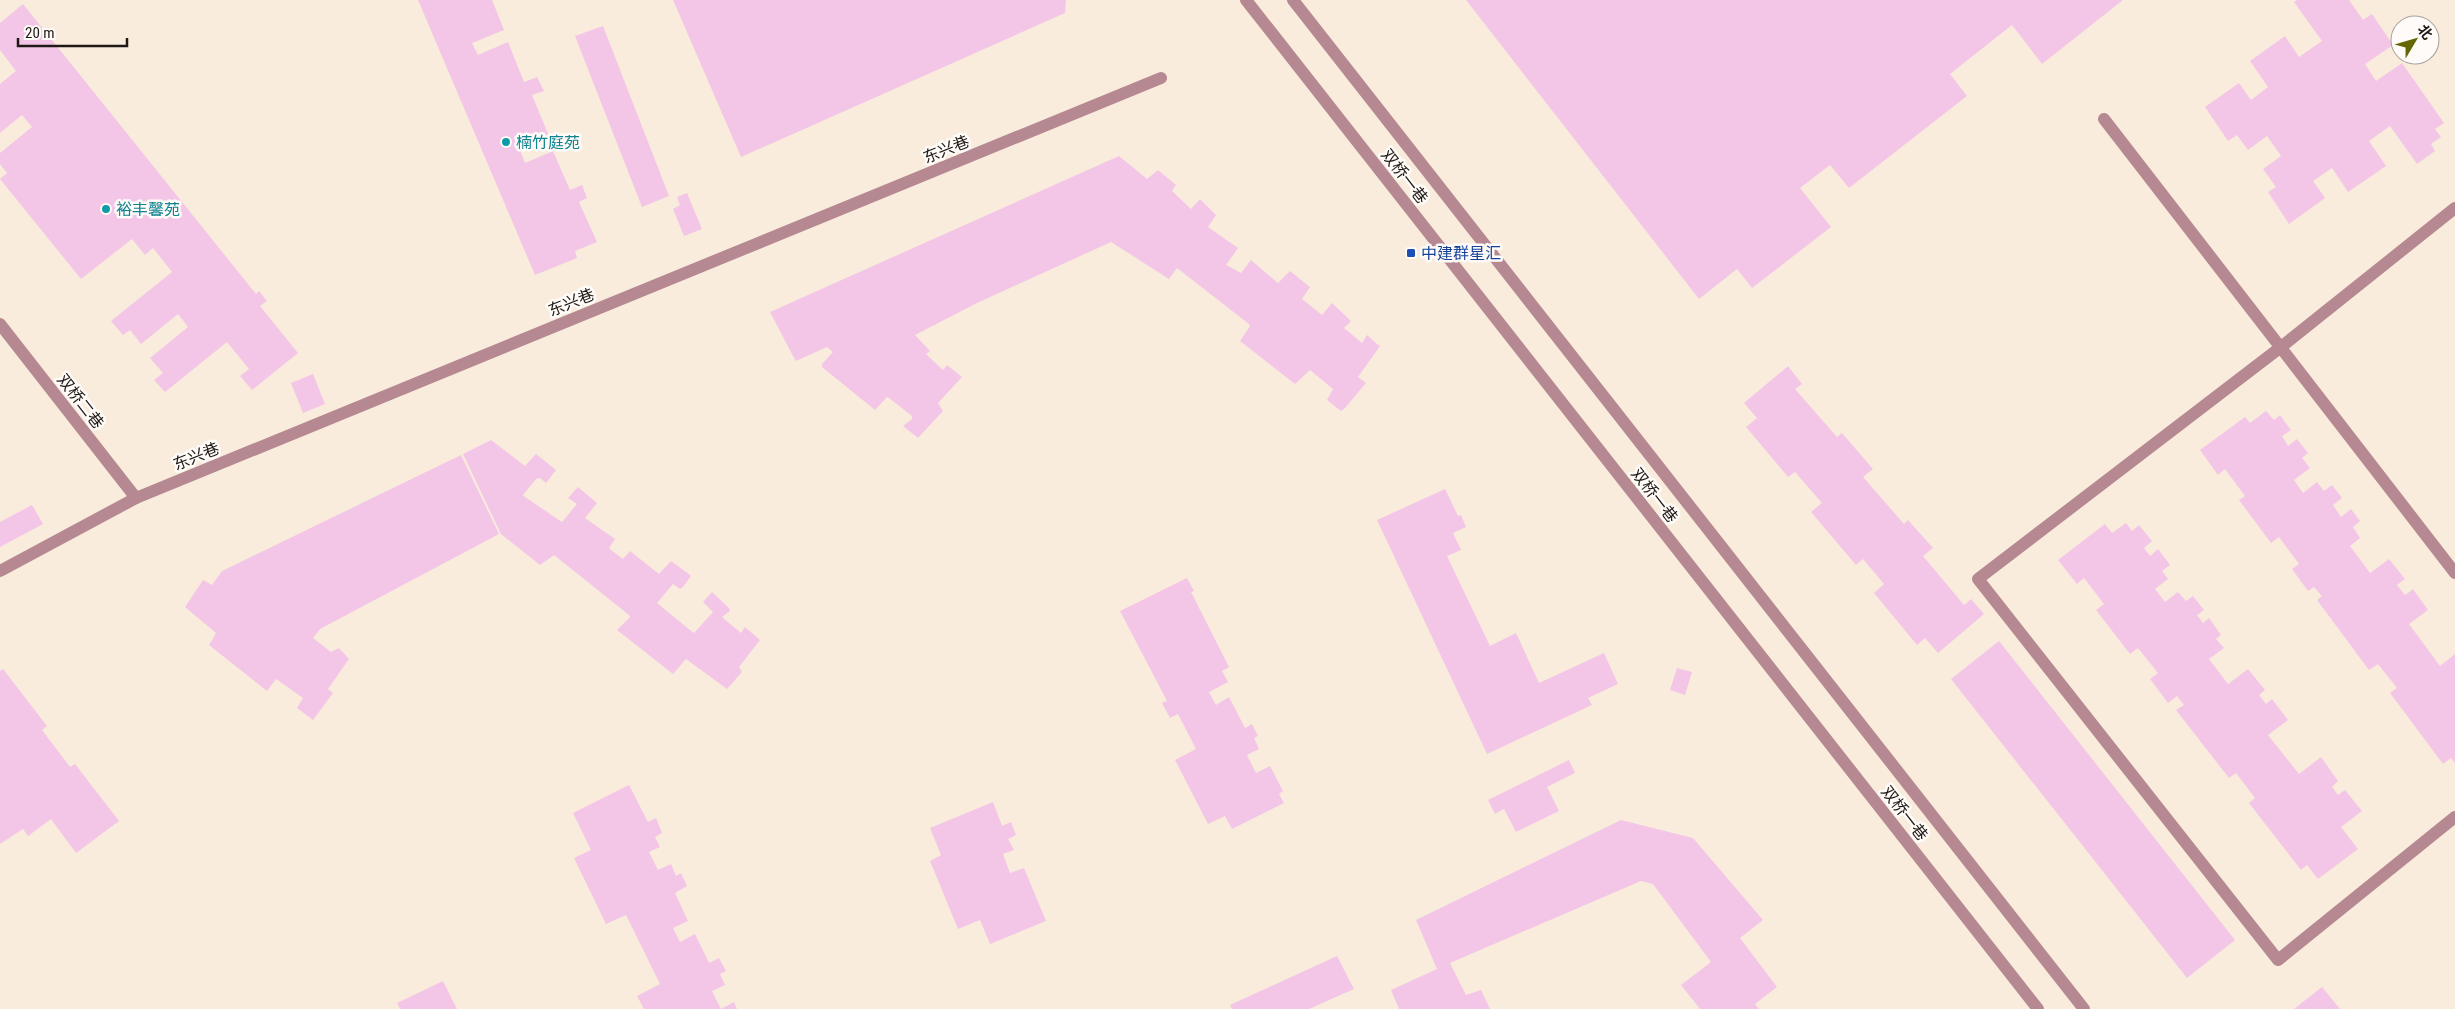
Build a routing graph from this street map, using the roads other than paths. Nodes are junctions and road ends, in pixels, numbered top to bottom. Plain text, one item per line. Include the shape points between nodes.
1 (1246, 0) edge
2 (1293, 0) edge
3 (1161, 78) dead end
4 (2104, 119) dead end
5 (2455, 208) edge
6 (0, 324) edge
7 (2281, 347) junction
8 (136, 498) junction
9 (0, 571) edge
10 (2455, 574) edge
11 (2455, 817) edge
12 (2038, 1009) edge
13 (2084, 1009) edge

1 - 12 street, 双桥一巷
2 - 13 street, 双桥一巷
3 - 8 street, 东兴巷
4 - 7 street
5 - 7 street
6 - 8 street, 双桥二巷
7 - 10 street
7 - 11 street via 1978,579 2278,960
8 - 9 street, 东兴巷

